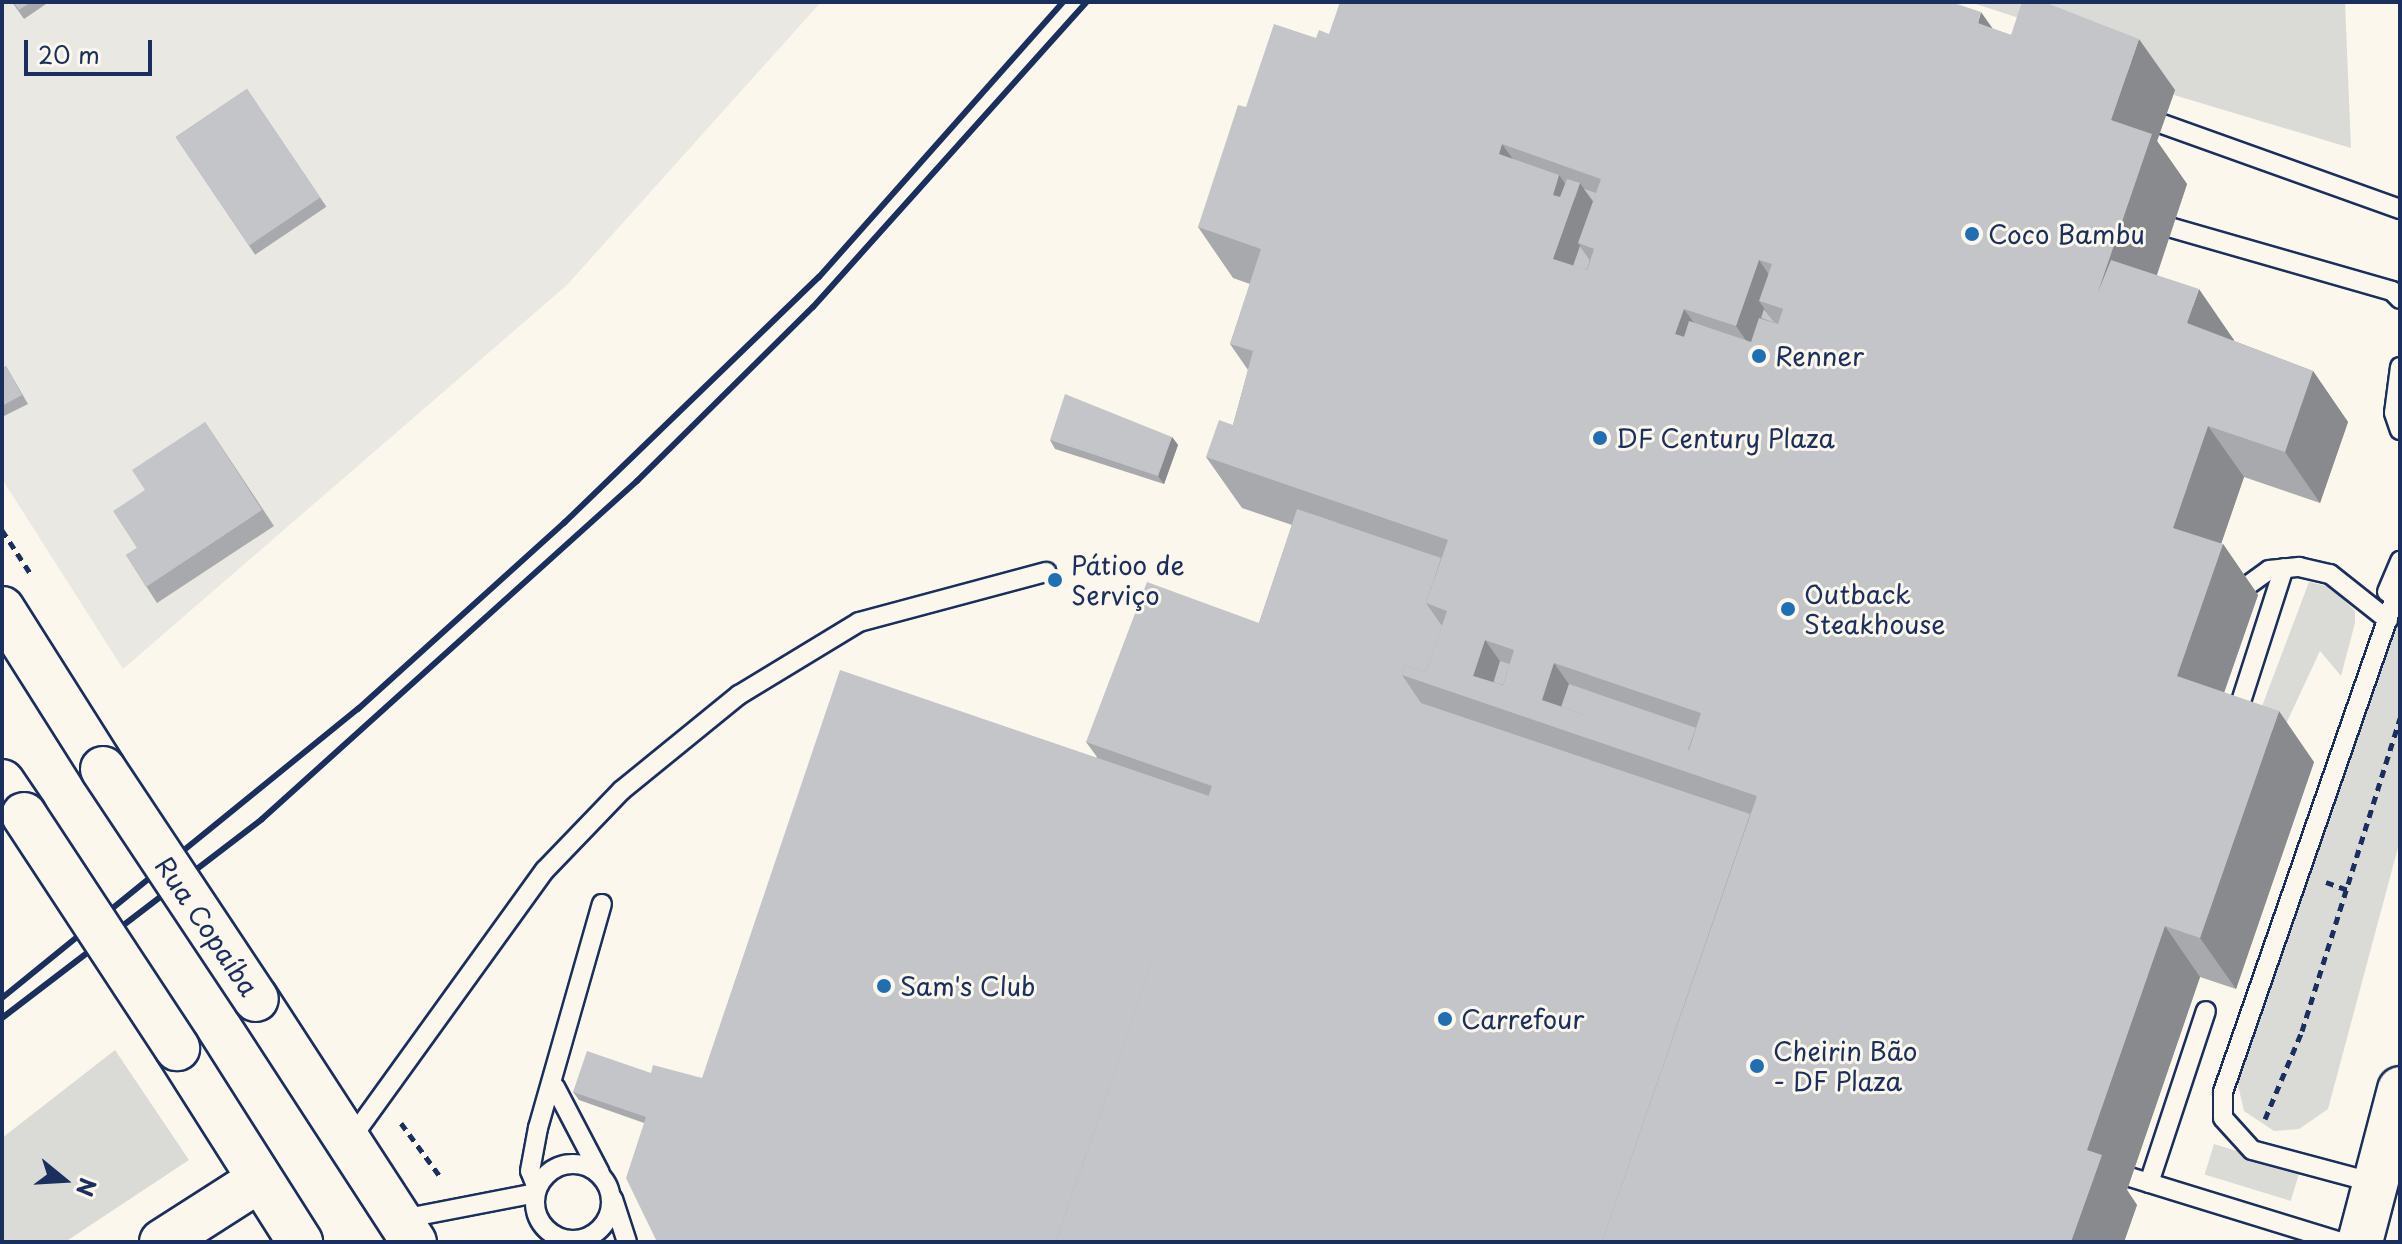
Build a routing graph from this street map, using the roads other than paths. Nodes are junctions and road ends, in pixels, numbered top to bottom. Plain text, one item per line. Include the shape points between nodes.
1 (2118, 111) edge
2 (2400, 209) edge
3 (2122, 214) edge
4 (2400, 299) edge
5 (2400, 367) edge
6 (2400, 430) edge
7 (2400, 561) edge
8 (2284, 568) junction
9 (1046, 572) dead end
10 (2400, 583) edge
11 (2, 609) edge
12 (2217, 613) edge
13 (2383, 616) junction
14 (2237, 714) edge
15 (13, 798) edge
16 (602, 904) dead end
17 (2206, 1011) dead end
18 (555, 1087) junction
19 (2400, 1089) edge
20 (348, 1142) junction
21 (2084, 1158) edge
22 (600, 1174) junction
23 (259, 1180) junction
24 (2149, 1183) junction
25 (2375, 1183) junction
26 (536, 1190) junction
27 (611, 1192) junction
28 (406, 1231) edge
29 (571, 1240) edge
30 (162, 1242) edge
31 (300, 1242) edge
32 (627, 1242) edge
33 (2341, 1242) edge
34 (2360, 1242) edge

1 - 2 lane via 2186,127
3 - 4 lane via 2392,291
5 - 6 lane via 2394,413
7 - 13 lane
8 - 12 lane via 2240,588
8 - 13 lane via 2330,574
8 - 14 lane
9 - 20 lane via 859,622 715,714 622,790 545,870
10 - 13 lane
11 - 20 main road, Rua Copaíba, bridge
13 - 25 lane via 2223,1092 2223,1118 2252,1150
15 - 23 main road, bridge
16 - 18 lane
17 - 24 lane
18 - 22 lane
18 - 26 lane via 532,1155
19 - 25 main road
20 - 28 main road, Rua Copaíba
21 - 24 lane
22 - 26 lane via 572,1163 545,1175
22 - 27 lane
23 - 30 main road
23 - 31 main road
24 - 33 lane
25 - 34 main road
26 - 28 lane
26 - 29 lane via 542,1225
27 - 29 lane via 606,1223
27 - 32 lane

